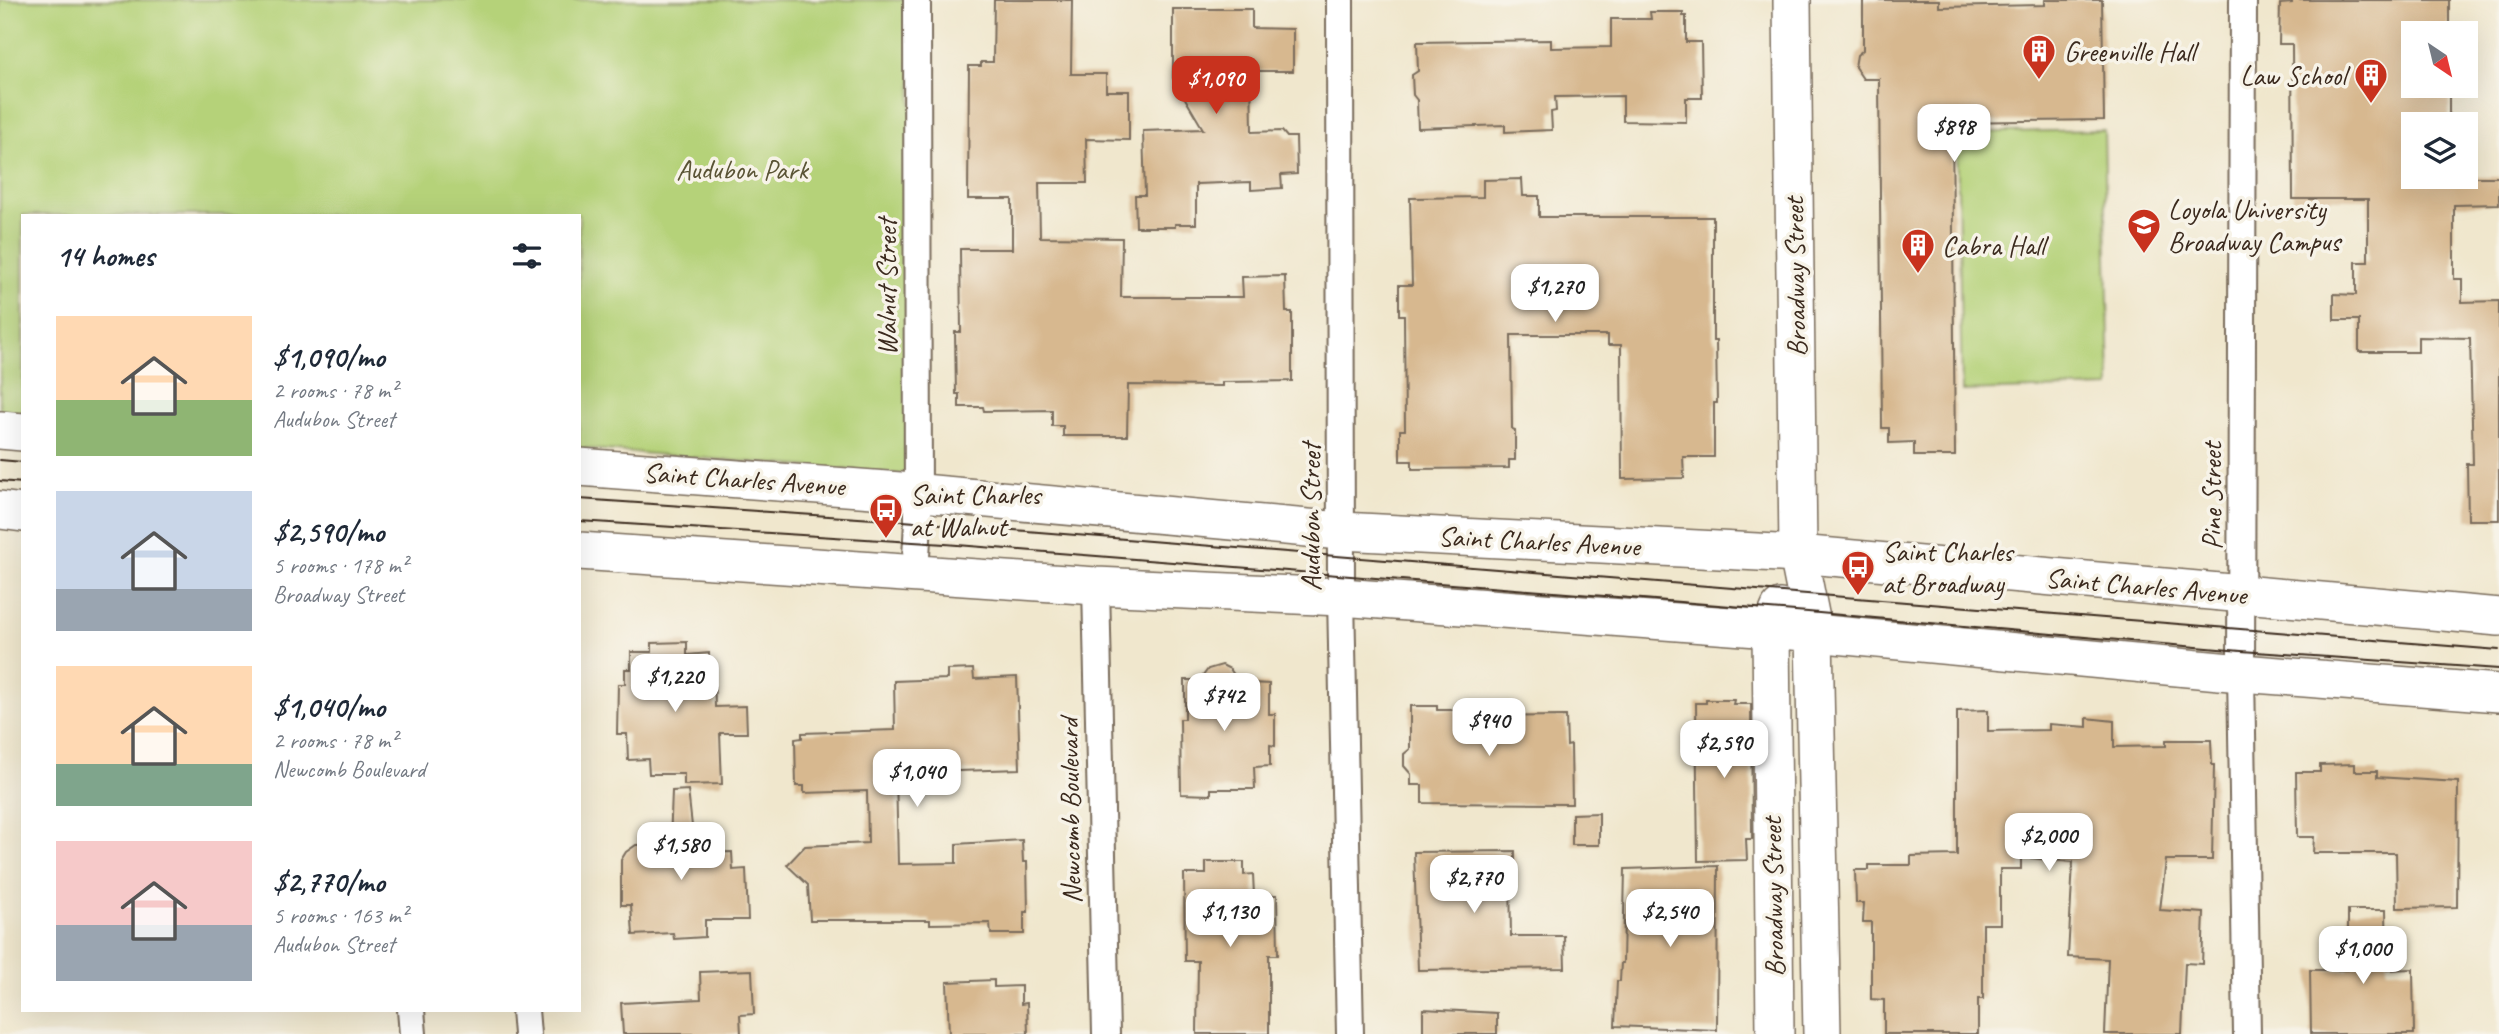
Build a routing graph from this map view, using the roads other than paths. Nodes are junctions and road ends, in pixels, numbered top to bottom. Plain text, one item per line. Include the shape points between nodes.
1 (917, 0) edge
2 (1340, 0) edge
3 (1793, 0) edge
4 (2243, 0) edge
5 (0, 430) edge
6 (21, 432) edge
7 (581, 467) edge
8 (917, 492) junction
9 (0, 510) edge
10 (21, 513) edge
11 (1341, 531) junction
12 (581, 551) edge
13 (1798, 554) junction
14 (915, 574) junction
15 (1096, 586) junction
16 (2242, 595) junction
17 (1341, 597) junction
18 (2499, 617) edge
19 (1771, 629) junction
20 (1814, 634) junction
21 (2241, 673) junction
22 (2499, 693) edge
23 (411, 1012) edge
24 (525, 1012) edge
25 (413, 1034) edge
26 (527, 1034) edge
27 (1106, 1034) edge
28 (1350, 1034) edge
29 (1775, 1034) edge
30 (1822, 1034) edge
31 (2247, 1034) edge

1 - 8 street, Walnut Street
2 - 11 street, Audubon Street
3 - 13 main road, Broadway Street
4 - 16 street, Pine Street
5 - 6 main road
7 - 8 main road, Saint Charles Avenue
8 - 11 main road, Saint Charles Avenue
8 - 14 street, Walnut Street
9 - 10 main road
11 - 13 main road, Saint Charles Avenue
11 - 17 street, Audubon Street
12 - 14 main road
13 - 16 main road, Saint Charles Avenue
13 - 19 main road, Broadway Street
13 - 20 main road, Broadway Street
14 - 15 main road
15 - 17 main road
15 - 27 street, Newcomb Boulevard
16 - 18 main road, Saint Charles Avenue
16 - 21 street, Pine Street
17 - 19 main road
17 - 28 street, Audubon Street
19 - 20 main road
19 - 29 main road, Broadway Street
20 - 21 main road
20 - 30 main road, Broadway Street
21 - 22 main road
21 - 31 street, Pine Street
23 - 25 street
24 - 26 street

